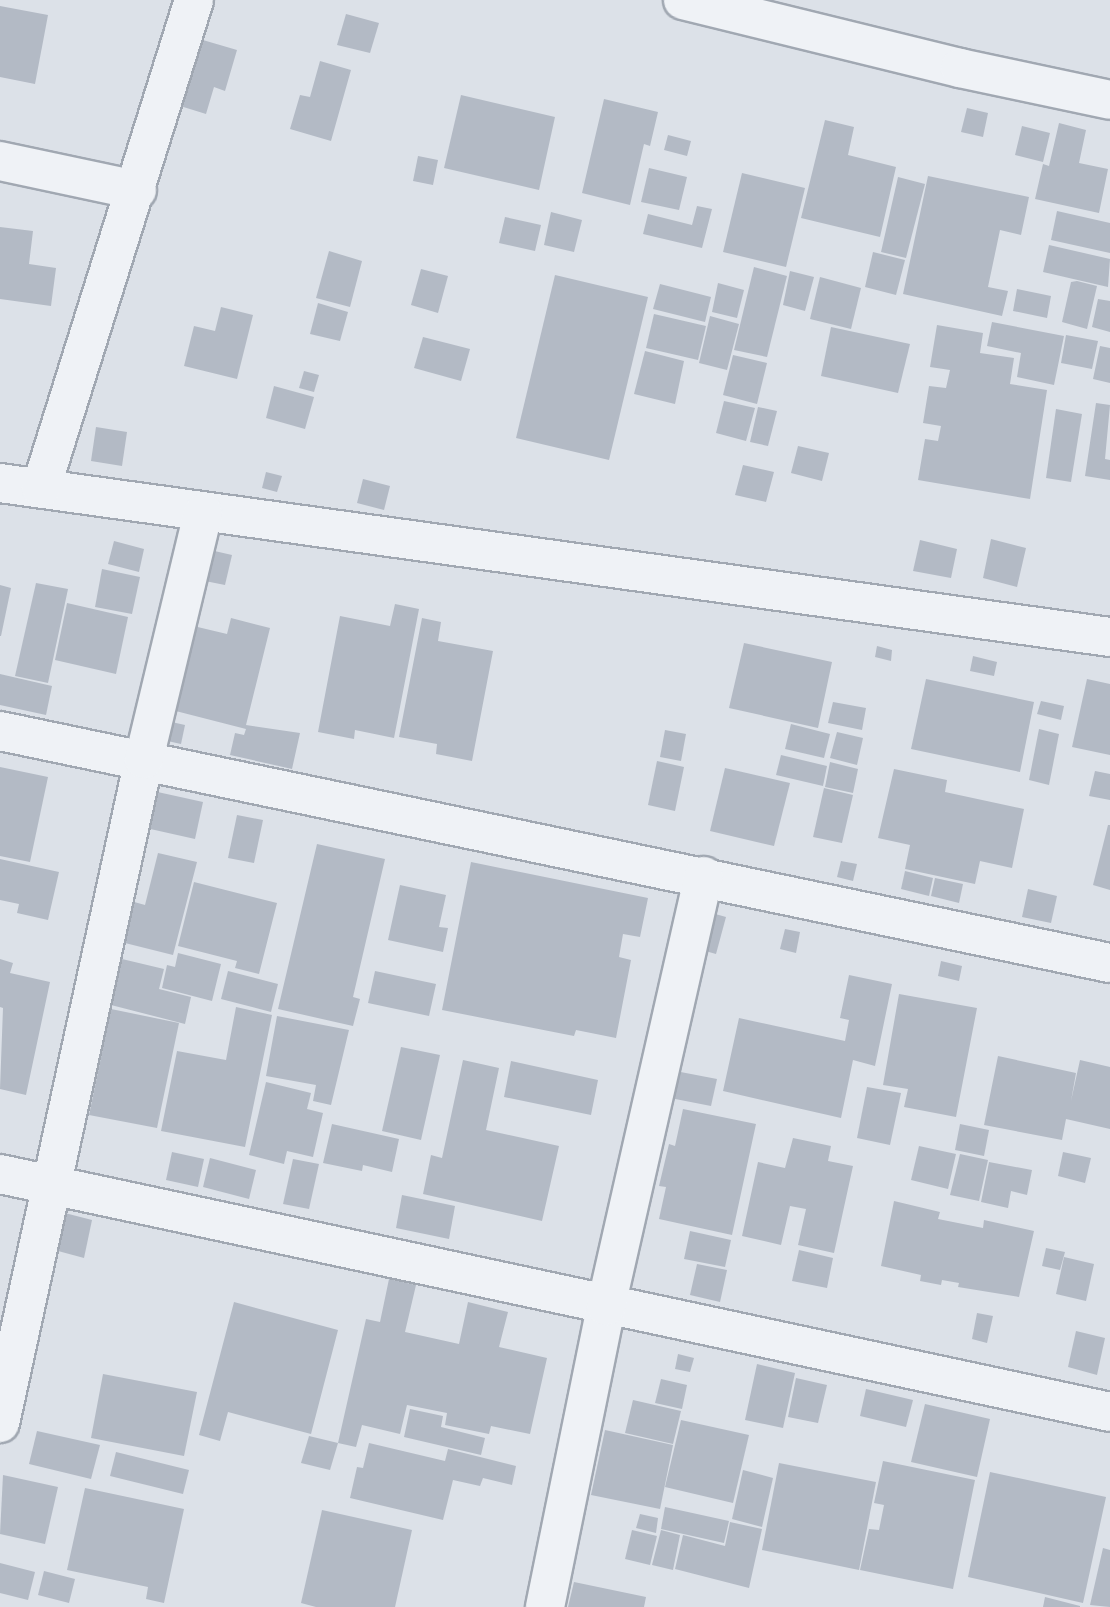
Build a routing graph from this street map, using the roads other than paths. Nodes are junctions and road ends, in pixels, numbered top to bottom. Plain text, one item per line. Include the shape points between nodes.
1 (194, 0) edge
2 (701, 2) edge
3 (1110, 100) edge
4 (0, 161) edge
5 (137, 190) junction
6 (0, 483) edge
7 (41, 488) junction
8 (203, 513) junction
9 (1110, 637) edge
10 (0, 731) edge
11 (144, 759) junction
12 (704, 876) junction
13 (1110, 963) edge
14 (0, 1174) edge
15 (53, 1185) junction
16 (606, 1306) junction
17 (1110, 1412) edge
18 (0, 1423) edge
19 (545, 1607) edge

1 - 5 street
2 - 3 street via 960,68
4 - 5 street
5 - 7 street
6 - 7 street
7 - 8 street
8 - 9 street
8 - 11 street
10 - 11 street
11 - 12 street
11 - 15 street
12 - 13 street
12 - 16 street
14 - 15 street
15 - 16 street
15 - 18 street
16 - 17 street
16 - 19 street

